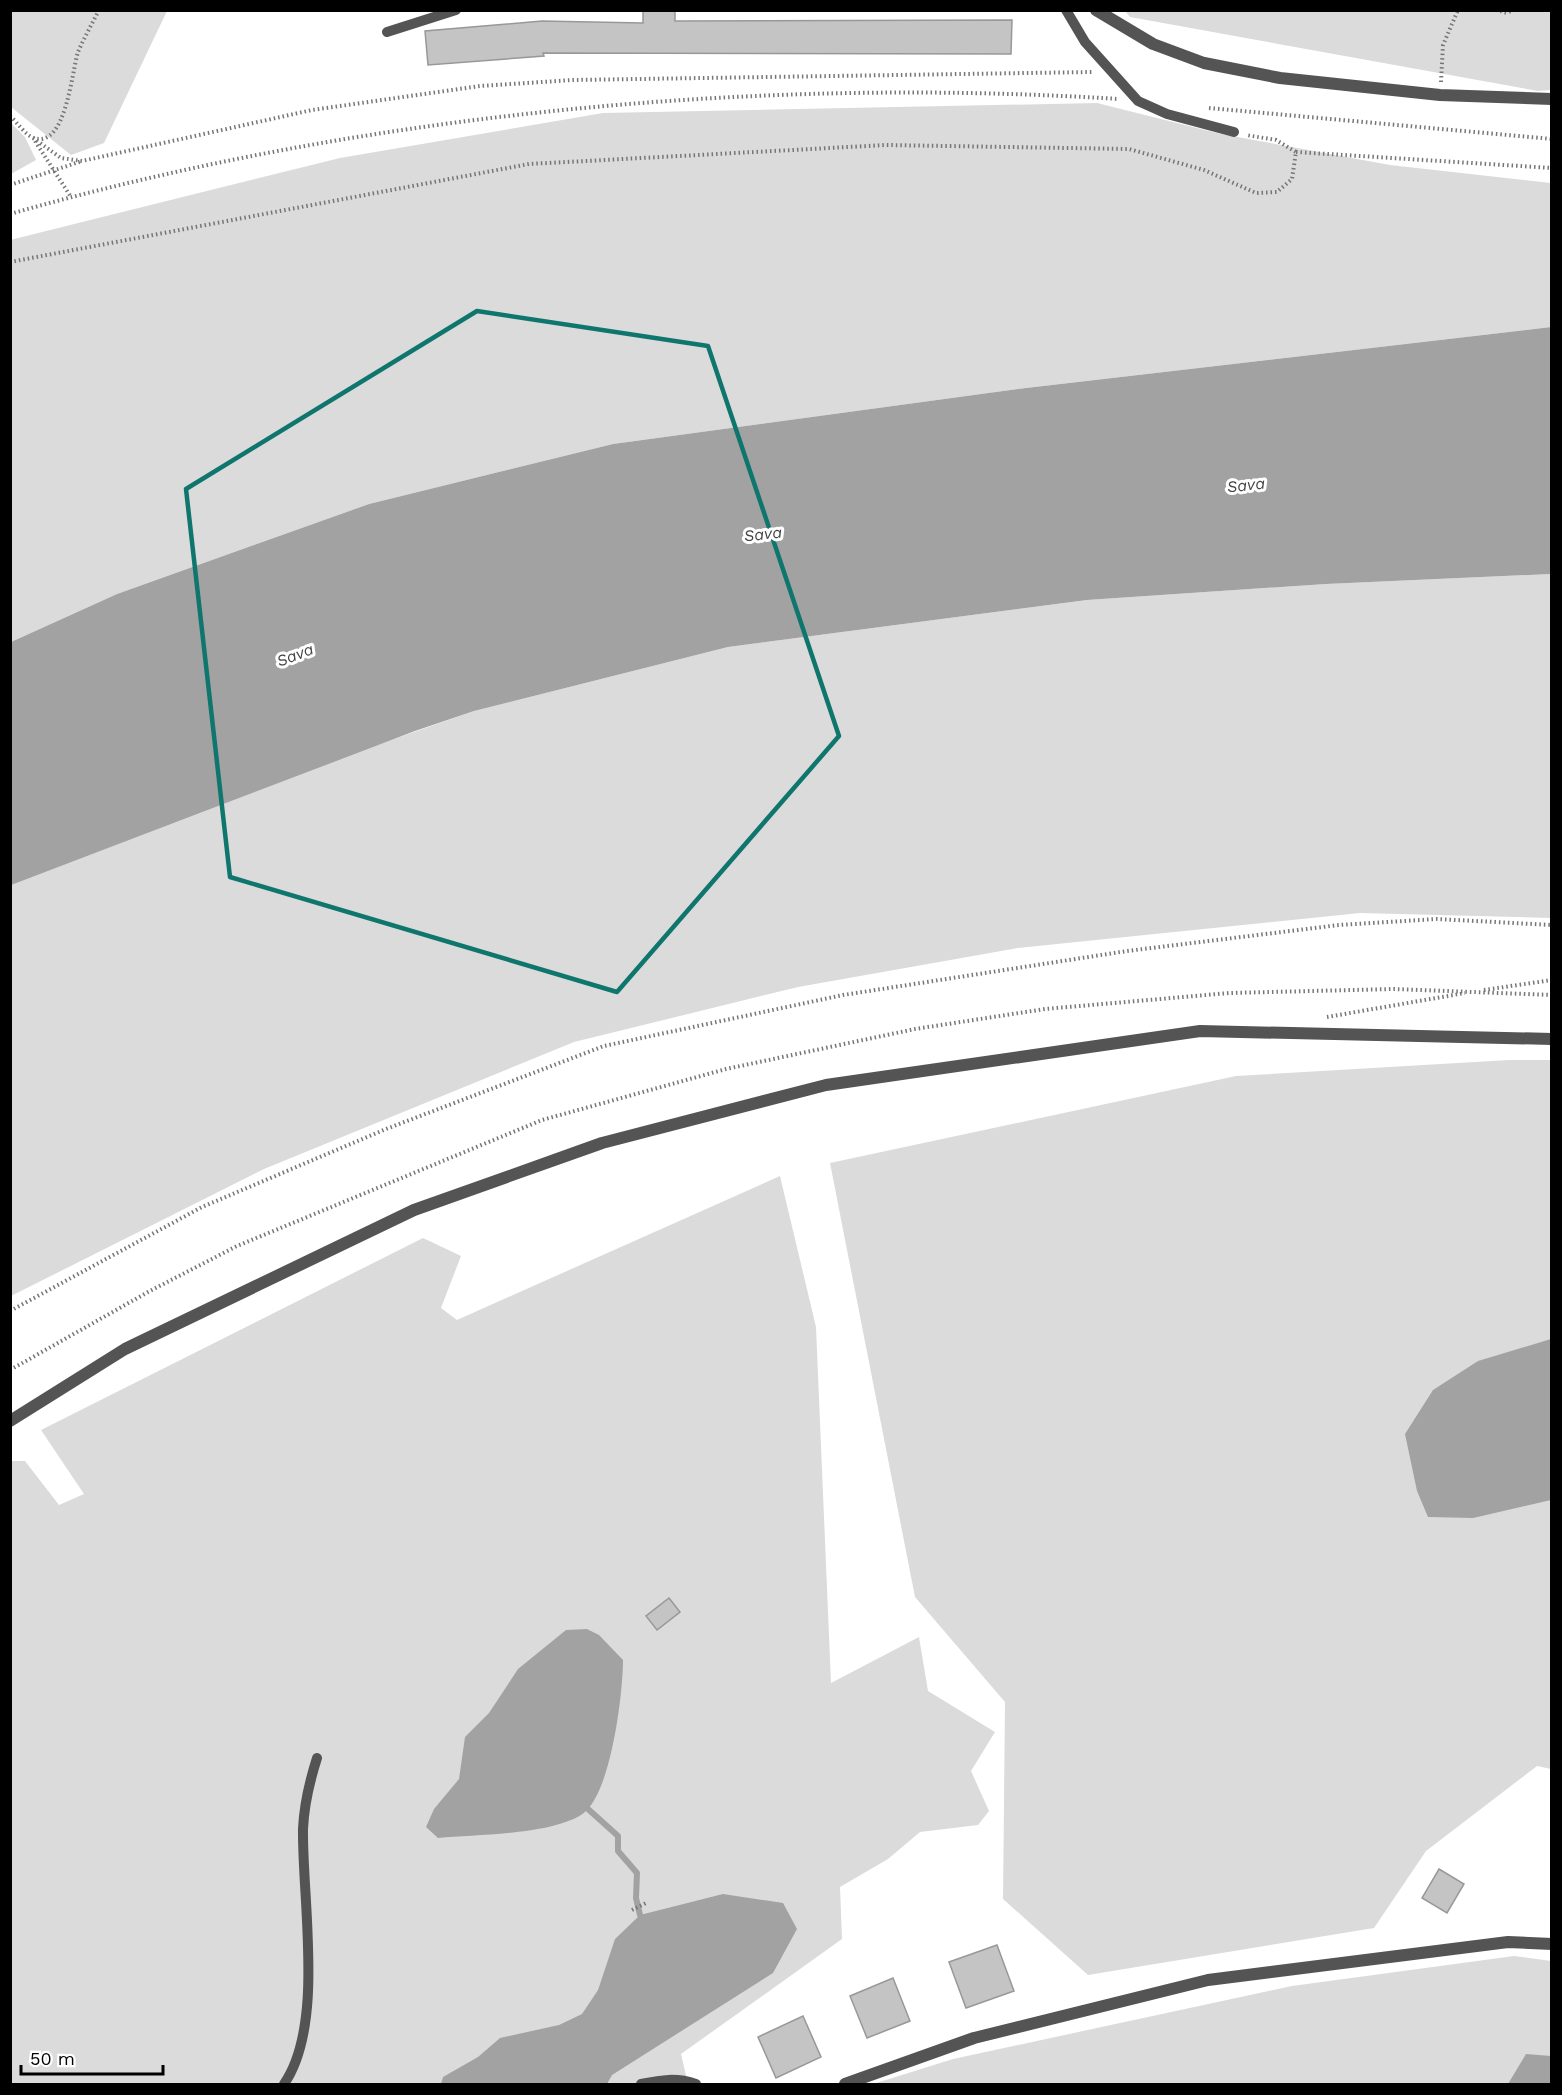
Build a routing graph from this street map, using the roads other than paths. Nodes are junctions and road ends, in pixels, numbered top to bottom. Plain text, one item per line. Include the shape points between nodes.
1 (456, 10) edge
2 (1066, 10) edge
3 (1096, 10) edge
4 (387, 32) dead end
5 (1551, 99) edge
6 (1234, 132) road end
7 (1551, 1039) edge
8 (10, 1421) edge
9 (317, 1758) dead end
10 (1551, 1944) edge
11 (284, 2085) edge
12 (641, 2085) edge
13 (696, 2085) edge
14 (845, 2085) edge

1 - 4 lane
2 - 6 lane via 1085,42 1138,101 1167,114
3 - 5 street via 1153,44 1204,63 1280,78 1440,95
7 - 8 street via 1200,1031 826,1085 602,1143 414,1210 125,1349
9 - 11 lane via 303,1827 308,2015 302,2047
10 - 14 street via 1508,1941 1208,1980 974,2038
12 - 13 lane via 663,2079

